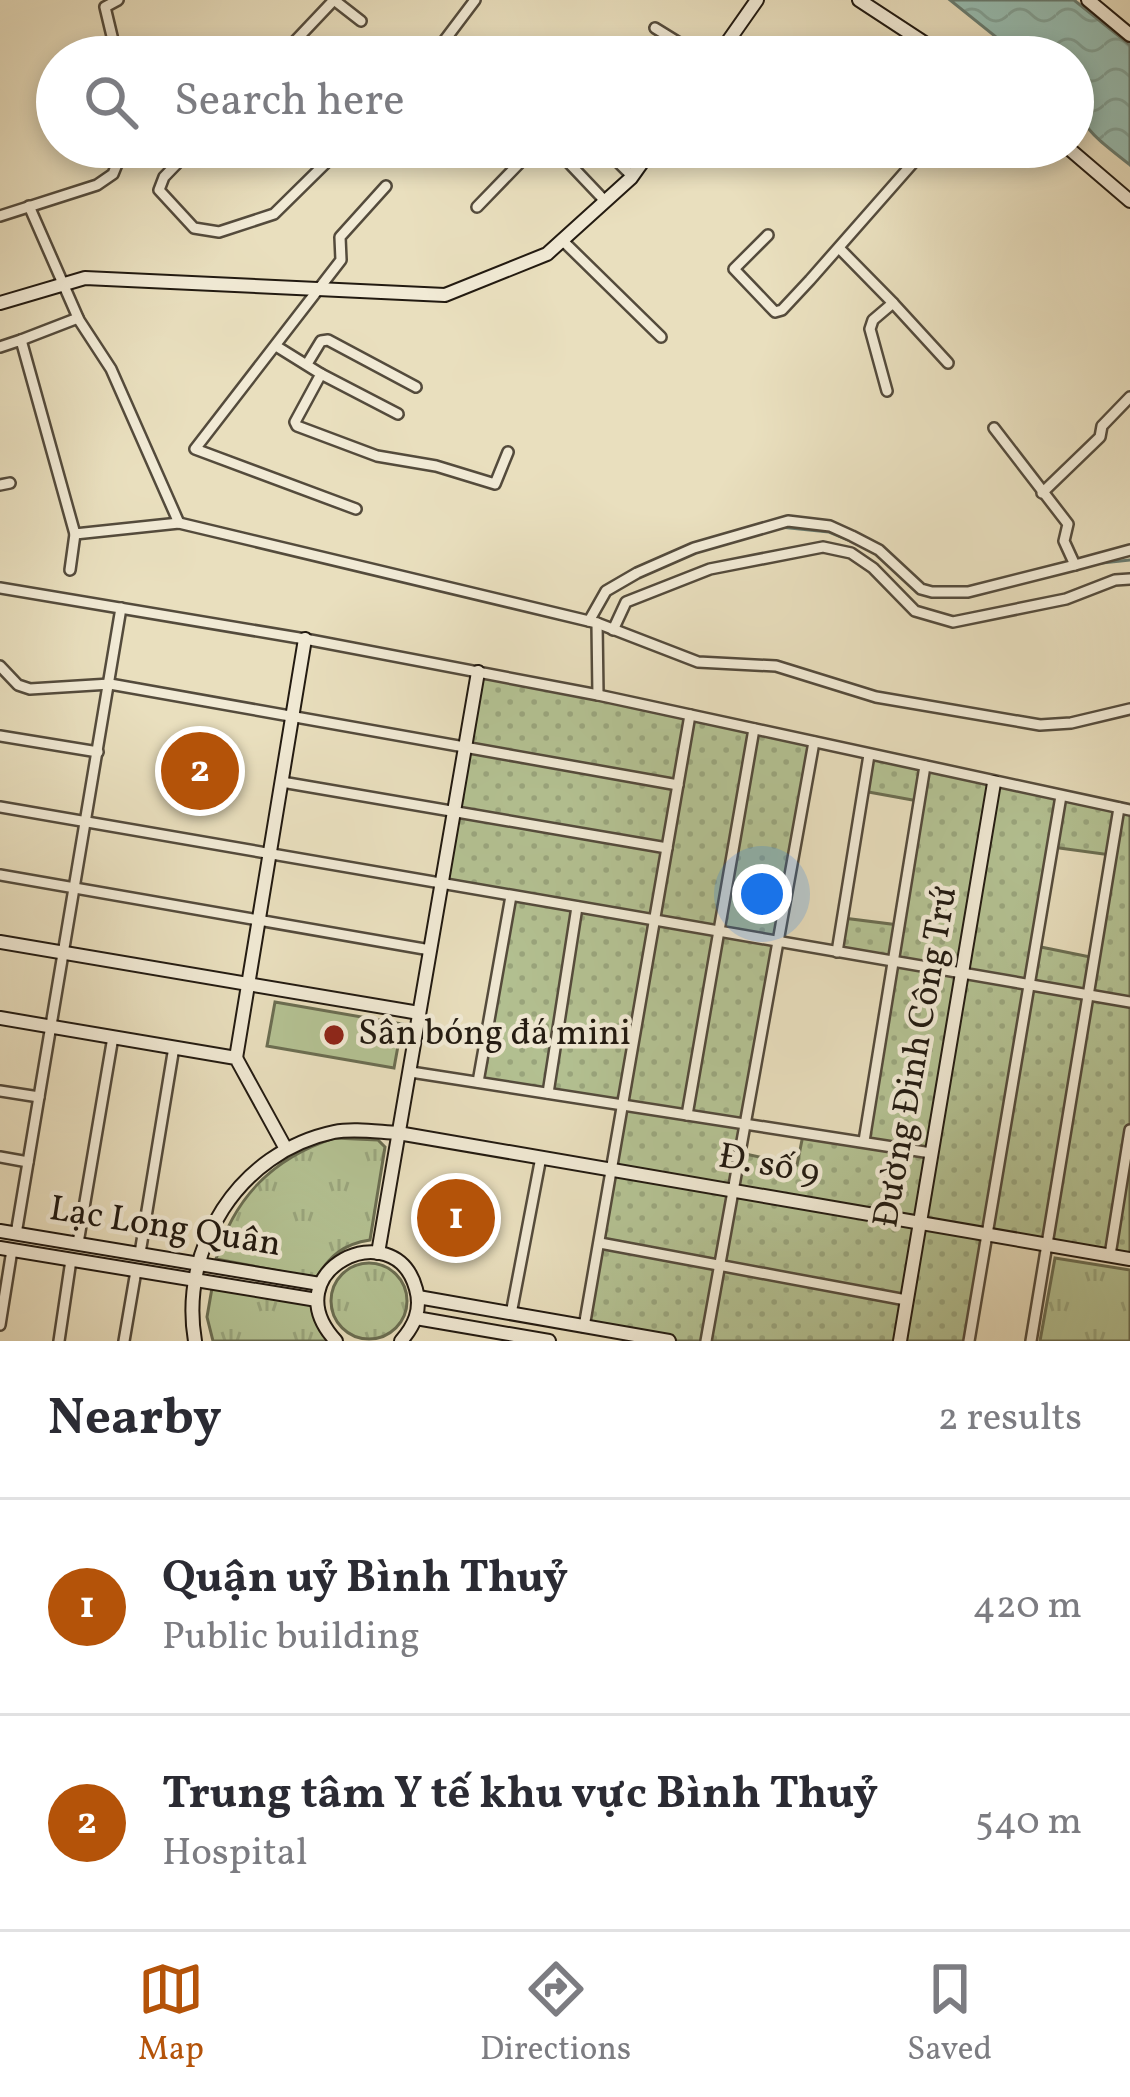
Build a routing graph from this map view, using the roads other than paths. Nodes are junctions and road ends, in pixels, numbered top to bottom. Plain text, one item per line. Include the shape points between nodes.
1 (118, 0) edge
2 (334, 0) edge
3 (475, 0) edge
4 (757, 0) edge
5 (859, 0) edge
6 (1088, 0) edge
7 (361, 21) dead end
8 (655, 28) dead end
9 (1130, 34) edge
10 (112, 36) edge
11 (300, 36) edge
12 (448, 36) edge
13 (668, 36) edge
14 (732, 36) edge
15 (914, 36) edge
16 (115, 168) edge
17 (172, 168) edge
18 (321, 168) edge
19 (515, 168) edge
20 (574, 168) edge
21 (624, 168) edge
22 (638, 168) edge
23 (909, 168) edge
24 (1091, 168) edge
25 (632, 176) junction
26 (386, 186) dead end
27 (605, 201) junction
28 (1130, 201) edge
29 (29, 206) junction
30 (477, 207) dead end
31 (0, 216) edge
32 (767, 235) dead end
33 (562, 240) junction
34 (839, 248) junction
35 (64, 284) junction
36 (318, 290) junction
37 (0, 303) edge
38 (893, 303) junction
39 (78, 318) junction
40 (661, 338) dead end
41 (21, 340) junction
42 (276, 346) junction
43 (0, 347) edge
44 (948, 363) dead end
45 (307, 364) junction
46 (321, 374) junction
47 (416, 387) dead end
48 (887, 391) dead end
49 (1130, 397) edge
50 (398, 415) dead end
51 (994, 428) dead end
52 (508, 452) dead end
53 (1042, 493) junction
54 (356, 509) dead end
55 (179, 523) junction
56 (75, 534) junction
57 (1130, 550) edge
58 (1075, 565) junction
59 (70, 570) dead end
60 (1130, 579) edge
61 (0, 588) edge
62 (122, 608) junction
63 (593, 622) junction
64 (614, 630) junction
65 (305, 639) junction
66 (0, 666) edge
67 (478, 672) junction
68 (110, 684) junction
69 (598, 695) junction
70 (1130, 709) edge
71 (293, 715) junction
72 (689, 715) junction
73 (754, 729) junction
74 (0, 736) edge
75 (814, 742) junction
76 (465, 746) junction
77 (98, 752) junction
78 (869, 755) junction
79 (925, 766) junction
80 (282, 782) junction
81 (994, 783) junction
82 (678, 785) junction
83 (1061, 796) junction
84 (0, 807) edge
85 (1125, 809) edge
86 (453, 811) junction
87 (87, 821) junction
88 (667, 848) junction
89 (270, 853) junction
90 (0, 875) edge
91 (440, 884) junction
92 (75, 887) junction
93 (512, 896) junction
94 (577, 907) junction
95 (258, 919) junction
96 (655, 920) junction
97 (719, 931) junction
98 (777, 941) junction
99 (0, 942) edge
100 (430, 950) junction
101 (837, 952) junction
102 (64, 954) junction
103 (893, 961) junction
104 (962, 973) junction
105 (247, 985) junction
106 (1029, 985) junction
107 (1089, 995) junction
108 (1130, 1002) edge
109 (418, 1013) junction
110 (0, 1018) edge
111 (52, 1027) junction
112 (113, 1037) junction
113 (174, 1047) junction
114 (236, 1058) junction
115 (411, 1072) junction
116 (478, 1082) junction
117 (0, 1090) edge
118 (548, 1093) junction
119 (39, 1097) junction
120 (623, 1106) junction
121 (687, 1115) junction
122 (746, 1121) junction
123 (1130, 1130) edge
124 (398, 1133) junction
125 (864, 1142) junction
126 (286, 1150) junction
127 (931, 1153) junction
128 (0, 1157) edge
129 (541, 1157) junction
130 (28, 1162) junction
131 (612, 1171) junction
132 (733, 1190) junction
133 (920, 1222) junction
134 (0, 1231) edge
135 (16, 1234) junction
136 (988, 1234) junction
137 (78, 1243) junction
138 (600, 1243) junction
139 (1047, 1244) junction
140 (6, 1249) edge
141 (140, 1253) junction
142 (378, 1253) junction
143 (1110, 1255) junction
144 (1130, 1259) edge
145 (71, 1260) junction
146 (199, 1263) junction
147 (718, 1265) junction
148 (136, 1270) junction
149 (195, 1281) junction
150 (319, 1292) junction
151 (418, 1297) junction
152 (906, 1300) junction
153 (512, 1314) junction
154 (416, 1318) junction
155 (0, 1325) edge
156 (583, 1334) edge
157 (508, 1338) edge
158 (59, 1341) edge
159 (124, 1341) edge
160 (195, 1341) edge
161 (336, 1341) edge
162 (401, 1341) edge
163 (549, 1341) edge
164 (669, 1341) edge
165 (706, 1341) edge
166 (899, 1341) edge
167 (969, 1341) edge
168 (1031, 1341) edge

1 - 10 street via 105,8
2 - 7 street
2 - 11 street
3 - 12 street
4 - 14 street
5 - 15 street
6 - 9 street
8 - 13 street
16 - 29 street via 97,185
17 - 18 street via 159,190 194,228 216,232 274,214
19 - 30 street
20 - 27 street
21 - 25 street
22 - 25 street
23 - 34 street
24 - 28 street
25 - 27 street
26 - 36 street via 340,237 341,260
27 - 33 street
29 - 31 street
29 - 35 street
32 - 34 street via 734,269 776,312
33 - 36 street via 547,254 445,295
33 - 40 street
34 - 38 street
35 - 36 street via 85,278
35 - 37 street
35 - 39 street
36 - 42 street
38 - 44 street
38 - 48 street via 869,329
39 - 41 street
39 - 55 street via 111,369
41 - 43 street
41 - 56 street
42 - 45 street
42 - 54 street via 195,449
45 - 46 street
45 - 47 street via 328,340
46 - 50 street
46 - 52 street via 297,427 495,484
49 - 53 street
51 - 53 street
53 - 58 street via 1068,524 1064,541
55 - 56 street
55 - 63 street
56 - 59 street
57 - 58 street
58 - 63 street via 968,592 932,592 879,550 830,526 788,521 638,573 606,591
60 - 64 street via 953,622 915,611 862,560 823,547 722,566 626,602
61 - 62 street
62 - 65 street
62 - 68 street
63 - 64 street
63 - 69 street
64 - 70 street via 698,662 776,666 876,697 1040,725
65 - 67 street
65 - 71 street
66 - 68 street via 30,689
67 - 69 street
67 - 76 street
68 - 71 street
68 - 77 street
69 - 72 street
71 - 76 street
71 - 80 street
72 - 73 street
72 - 82 street
73 - 75 street
73 - 97 street
74 - 77 street
75 - 78 street
75 - 98 street
76 - 82 street
76 - 86 street
77 - 87 street
78 - 79 street
78 - 101 street
79 - 81 street
79 - 103 street
80 - 86 street
80 - 89 street
81 - 83 street
81 - 104 street, Đường Đinh Công Trứ
82 - 88 street
83 - 85 street
83 - 106 street
84 - 87 street
85 - 107 street
86 - 88 street
86 - 91 street
87 - 89 street
87 - 92 street
88 - 96 street
89 - 91 street
89 - 95 street
90 - 92 street
91 - 93 street
91 - 100 street
92 - 95 street
92 - 102 street
93 - 94 street
93 - 116 street
94 - 96 street
94 - 118 street
95 - 100 street
95 - 105 street
96 - 97 street
96 - 120 street
97 - 98 street
97 - 121 street
98 - 101 street
98 - 122 street
99 - 102 street
100 - 109 street
101 - 103 street
102 - 105 street
102 - 111 street
103 - 104 street
103 - 125 street
104 - 106 street
104 - 127 street, Đường Đinh Công Trứ
105 - 109 street
105 - 114 street
106 - 107 street
106 - 136 street
107 - 108 street
107 - 139 street
109 - 115 street
110 - 111 street
111 - 112 street
111 - 119 street
112 - 113 street
112 - 137 street
113 - 114 street
113 - 141 street
114 - 126 street
115 - 116 street
115 - 124 street
116 - 118 street
117 - 119 street
118 - 120 street
119 - 130 street
120 - 121 street
120 - 131 street
121 - 122 street
122 - 125 street
122 - 132 street
123 - 143 street
124 - 126 street, Đ. số 9 via 340,1130
124 - 129 street, Đ. số 9
124 - 142 street
125 - 127 street
126 - 146 street, Đ. số 9 via 228,1198
127 - 133 street, Đường Đinh Công Trứ
128 - 130 street
129 - 131 street, Đ. số 9
129 - 153 street
130 - 135 street
131 - 132 street, Đ. số 9
131 - 138 street
132 - 133 street, Đ. số 9
132 - 147 street
133 - 136 street, Đ. số 9
133 - 152 street, Đường Đinh Công Trứ
134 - 135 street, Lạc Long Quân
135 - 137 street, Lạc Long Quân
135 - 140 street
136 - 139 street, Đ. số 9
136 - 167 street
137 - 141 street, Lạc Long Quân
138 - 147 street
138 - 156 street
139 - 143 street, Đ. số 9
139 - 168 street
140 - 145 street, Lạc Long Quân
140 - 155 street
141 - 146 street, Lạc Long Quân
142 - 150 street via 344,1257
142 - 151 street via 405,1268
143 - 144 street, Đ. số 9
145 - 148 street, Lạc Long Quân
145 - 158 street
146 - 149 street, Đ. số 9
146 - 150 street, Lạc Long Quân
147 - 152 street
147 - 165 street
148 - 149 street, Lạc Long Quân
148 - 159 street
149 - 150 street, Lạc Long Quân
149 - 160 street, Đ. số 9
150 - 161 street via 325,1328
151 - 153 street
151 - 154 street
152 - 166 street, Đường Đinh Công Trứ
153 - 156 street
153 - 157 street
154 - 157 street
154 - 162 street
156 - 164 street
157 - 163 street

